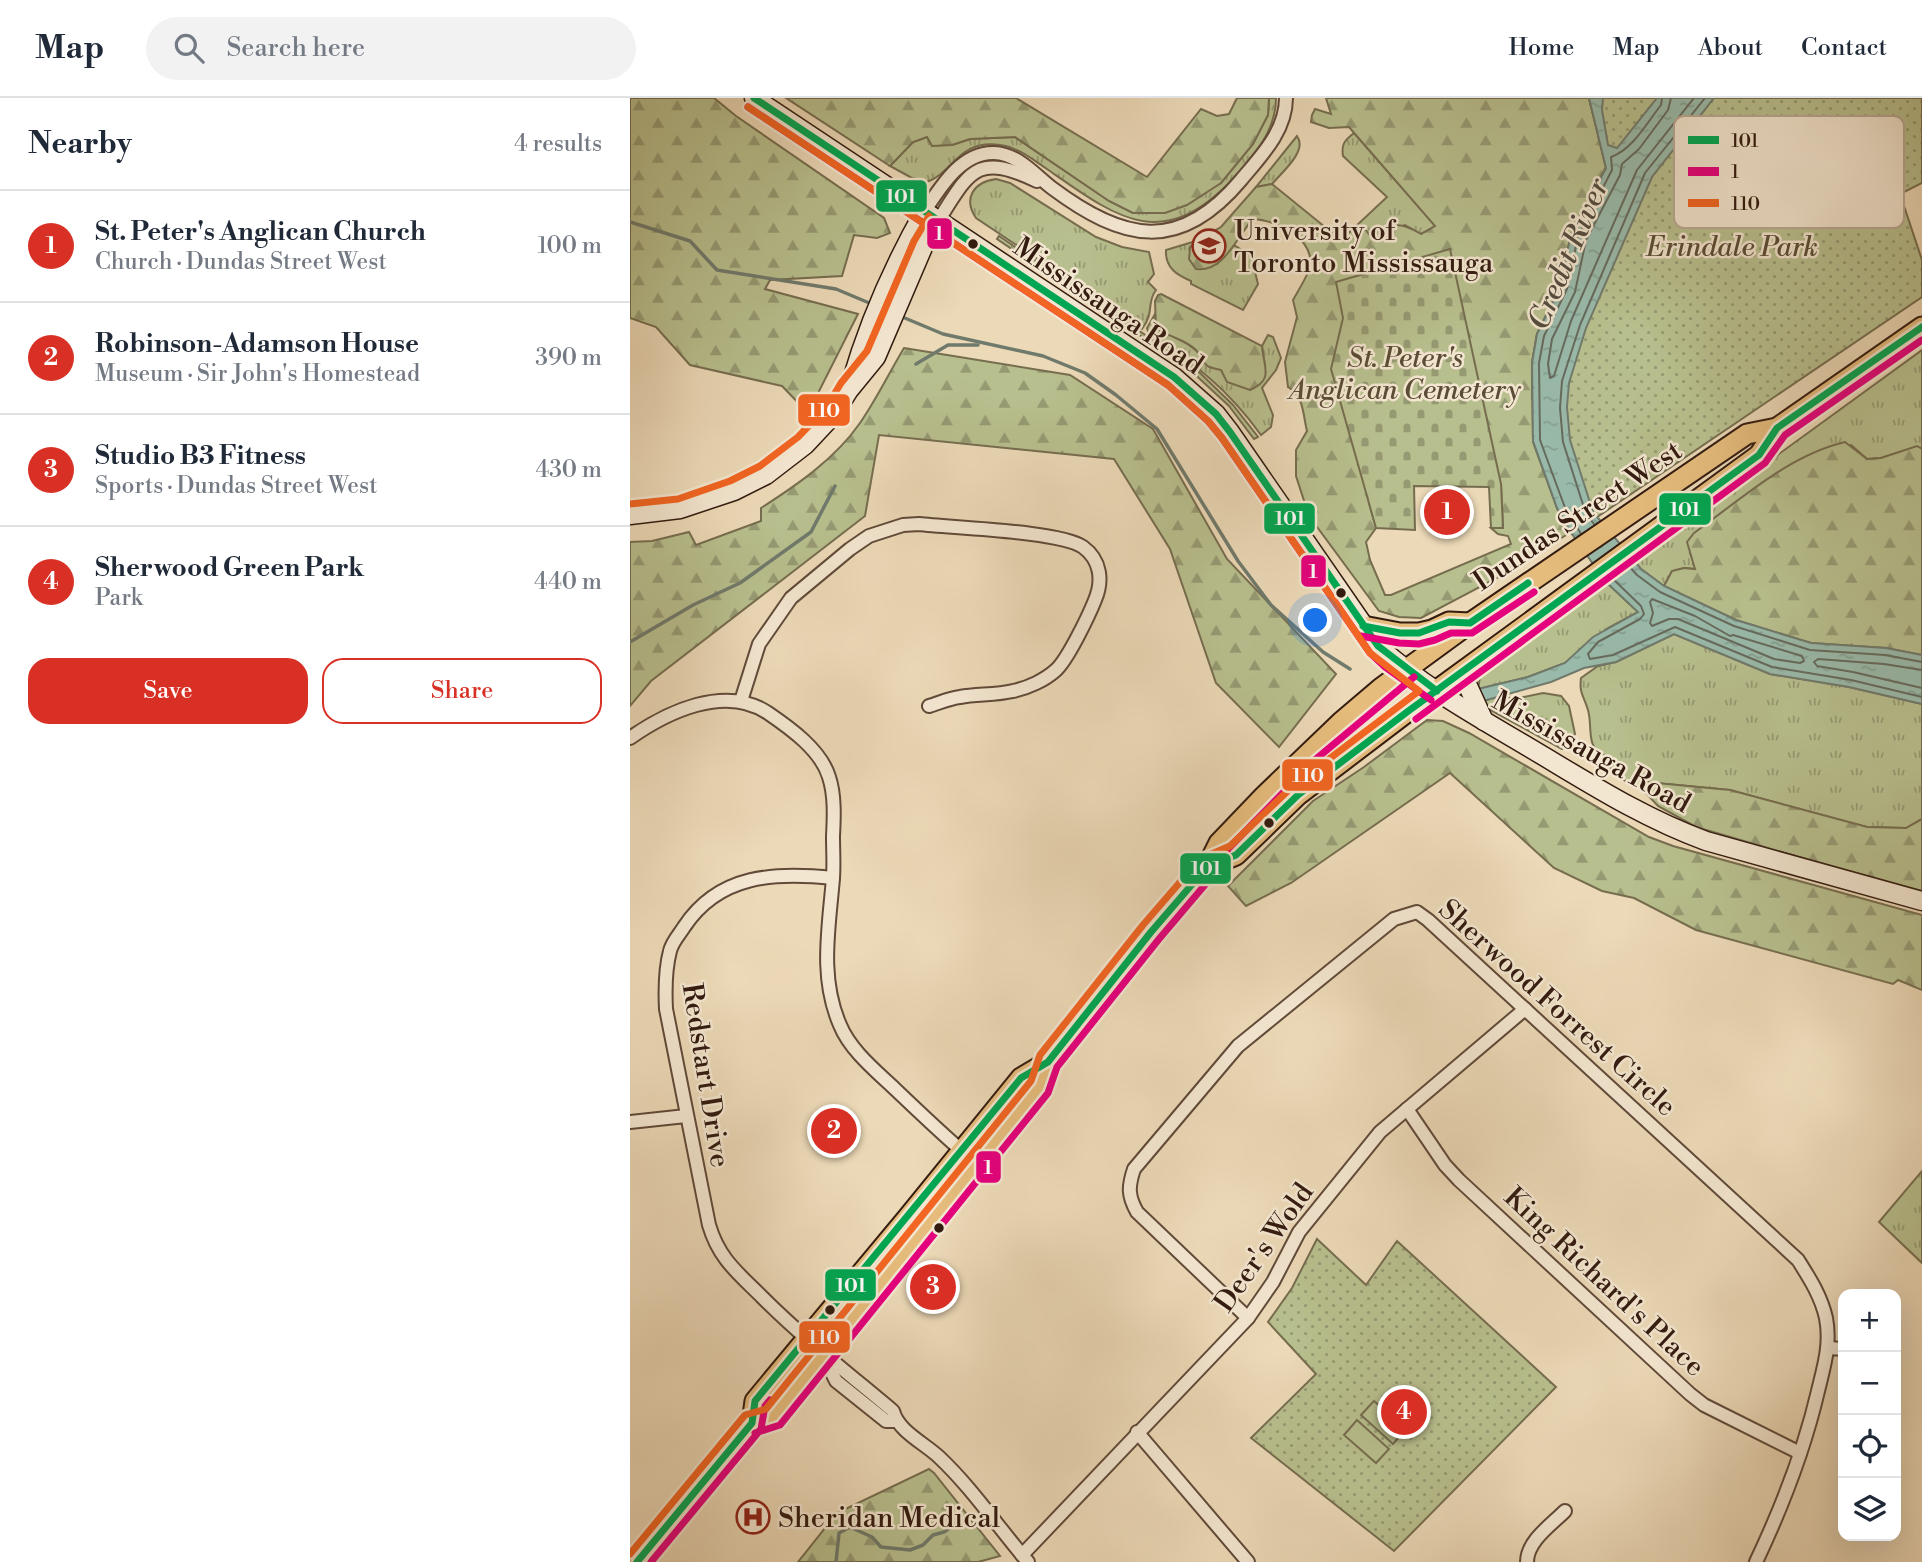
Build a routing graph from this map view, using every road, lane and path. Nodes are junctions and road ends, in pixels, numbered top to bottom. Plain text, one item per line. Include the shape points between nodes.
1 (754, 98) edge
2 (1286, 98) edge
3 (931, 217) junction
4 (1922, 327) edge
5 (1777, 428) junction
6 (630, 515) edge
7 (1470, 623) junction
8 (1363, 626) junction
9 (1407, 669) junction
10 (1462, 673) junction
11 (1437, 691) junction
12 (741, 701) junction
13 (929, 706) dead end
14 (1484, 721) junction
15 (630, 738) edge
16 (1207, 867) junction
17 (833, 878) junction
18 (1922, 901) edge
19 (1525, 1009) junction
20 (1048, 1062) junction
21 (1407, 1109) junction
22 (686, 1116) junction
23 (630, 1122) edge
24 (962, 1151) junction
25 (1248, 1318) junction
26 (806, 1340) junction
27 (1829, 1348) junction
28 (1838, 1349) edge
29 (823, 1355) junction
30 (752, 1423) junction
31 (1137, 1432) junction
32 (1800, 1453) junction
33 (1565, 1511) dead end
34 (1025, 1559) edge
35 (636, 1562) edge
36 (1248, 1562) edge
37 (1527, 1562) edge
38 (1756, 1562) edge

1 - 3 main road, Mississauga Road
2 - 3 street via 1284,117 1267,148 1235,188 1199,220 1182,227 1157,232 1125,229 1053,188 1006,168 985,167 967,178
3 - 6 main road via 849,390 805,445 766,475 734,491 680,509
3 - 8 main road, Mississauga Road via 1202,400 1230,432
4 - 5 main road, Dundas Street West
5 - 7 main road, Dundas Street West via 1747,433
5 - 10 main road, Dundas Street West via 1759,455
7 - 8 main road via 1450,622 1419,633
7 - 9 main road, Dundas Street West
8 - 9 main road, Mississauga Road via 1378,646
9 - 11 main road, Mississauga Road
9 - 16 main road, Dundas Street West via 1341,722 1273,787 1219,844
10 - 11 main road, Dundas Street West
10 - 14 main road
11 - 14 main road, Mississauga Road
11 - 16 main road, Dundas Street West via 1298,795 1236,855
12 - 13 street via 760,644 791,598 869,536 919,524 1062,539 1094,558 1100,586 1058,669 1013,691 958,697
12 - 15 street via 680,709
12 - 17 street via 799,734 829,776 834,814
14 - 18 main road, Mississauga Road via 1671,828
16 - 20 main road, Dundas Street West
17 - 22 street, Redstart Drive via 759,877 732,887 704,903 671,947 665,975 666,1009
17 - 24 street via 826,966 840,1028 876,1071
19 - 21 street, Deer's Wold
19 - 25 street, Sherwood Forrest Circle via 1417,912 1394,919 1238,1045 1134,1169 1128,1187 1137,1212
19 - 27 street, Sherwood Forrest Circle via 1798,1260 1815,1287 1826,1318
20 - 24 main road, Dundas Street West via 1020,1077
20 - 29 main road, Dundas Street West via 1040,1086
21 - 25 street, Deer's Wold via 1380,1132 1318,1207
21 - 32 street, King Richard's Place via 1459,1180 1690,1394
22 - 23 street
22 - 26 street, Redstart Drive via 715,1244 729,1266
24 - 26 main road, Dundas Street West
25 - 31 street, Deer's Wold
26 - 29 street, Redstart Drive
26 - 30 main road, Dundas Street West via 755,1401
27 - 28 street
27 - 32 street, Sherwood Forrest Circle
29 - 30 main road, Dundas Street West via 772,1418
29 - 34 street, Redstart Drive via 893,1411 895,1421 938,1456
30 - 35 main road, Dundas Street West
31 - 34 street, Deer's Wold
31 - 36 street
32 - 38 street, Sherwood Forrest Circle
33 - 37 street via 1530,1548

